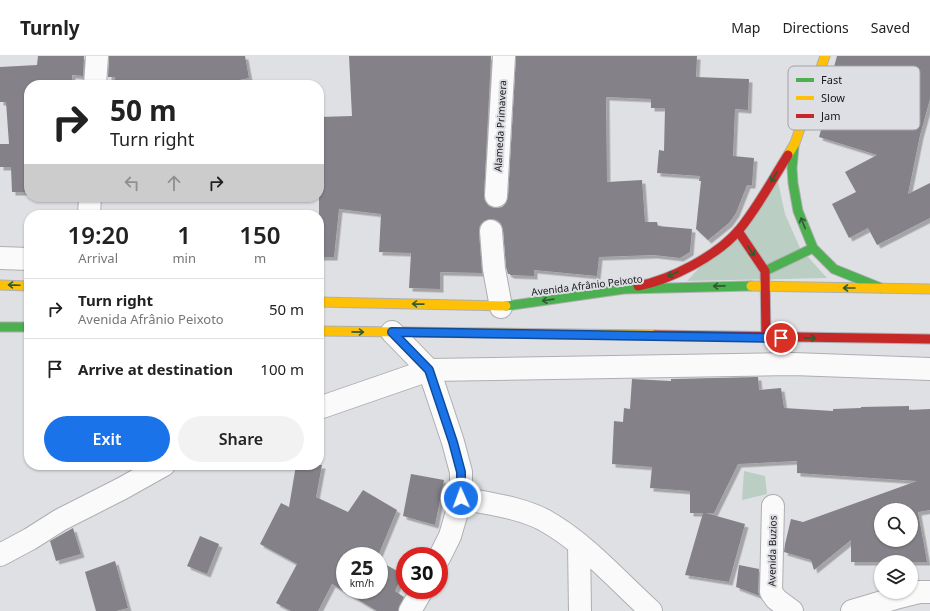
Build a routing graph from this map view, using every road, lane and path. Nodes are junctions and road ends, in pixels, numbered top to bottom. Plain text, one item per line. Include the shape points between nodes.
1 (97, 56) edge
2 (504, 56) edge
3 (825, 56) edge
4 (821, 66) edge
5 (95, 80) edge
6 (799, 130) edge
7 (794, 144) junction
8 (496, 196) dead end
9 (492, 231) dead end
10 (738, 231) junction
11 (812, 248) junction
12 (0, 258) edge
13 (24, 259) edge
14 (765, 271) junction
15 (0, 285) edge
16 (24, 286) edge
17 (766, 286) junction
18 (882, 288) junction
19 (624, 290) junction
20 (930, 290) edge
21 (324, 302) edge
22 (501, 307) junction
23 (0, 327) edge
24 (24, 328) edge
25 (324, 331) edge
26 (392, 332) junction
27 (766, 337) junction
28 (930, 339) edge
29 (930, 369) edge
30 (429, 370) junction
31 (324, 406) edge
32 (155, 470) edge
33 (461, 498) junction
34 (772, 506) dead end
35 (579, 544) junction
36 (444, 547) edge
37 (0, 555) edge
38 (930, 592) edge
39 (417, 599) edge
40 (410, 611) edge
41 (580, 611) edge
42 (651, 611) edge
43 (792, 611) edge
44 (852, 611) edge

1 - 5 street
2 - 8 street, Alameda Primavera
3 - 4 main road
6 - 7 main road
7 -> 10 main road
11 -> 7 main road via 798,211 793,183
9 - 22 street via 494,269
10 -> 14 main road
10 -> 19 main road via 714,252 691,266 654,283
11 - 14 main road
11 - 18 main road via 834,269
12 - 13 street
14 - 17 main road
16 -> 15 main road
18 -> 17 main road, Avenida Afrânio Peixoto
17 -> 19 main road, Avenida Afrânio Peixoto
17 - 27 main road
18 - 20 main road, Avenida Afrânio Peixoto
19 -> 22 main road, Avenida Afrânio Peixoto
22 -> 21 main road, Avenida Afrânio Peixoto
23 - 24 main road
25 -> 26 main road
26 - 27 main road
26 - 30 street
27 -> 28 main road
29 - 30 street via 793,364
30 - 31 street
30 - 33 street via 461,472
32 - 37 street
33 - 35 street via 526,513 543,520
33 - 36 street
34 - 43 street, Avenida Buzios via 771,592
35 - 41 street
35 - 42 street
38 - 44 street via 906,595
39 - 40 street

